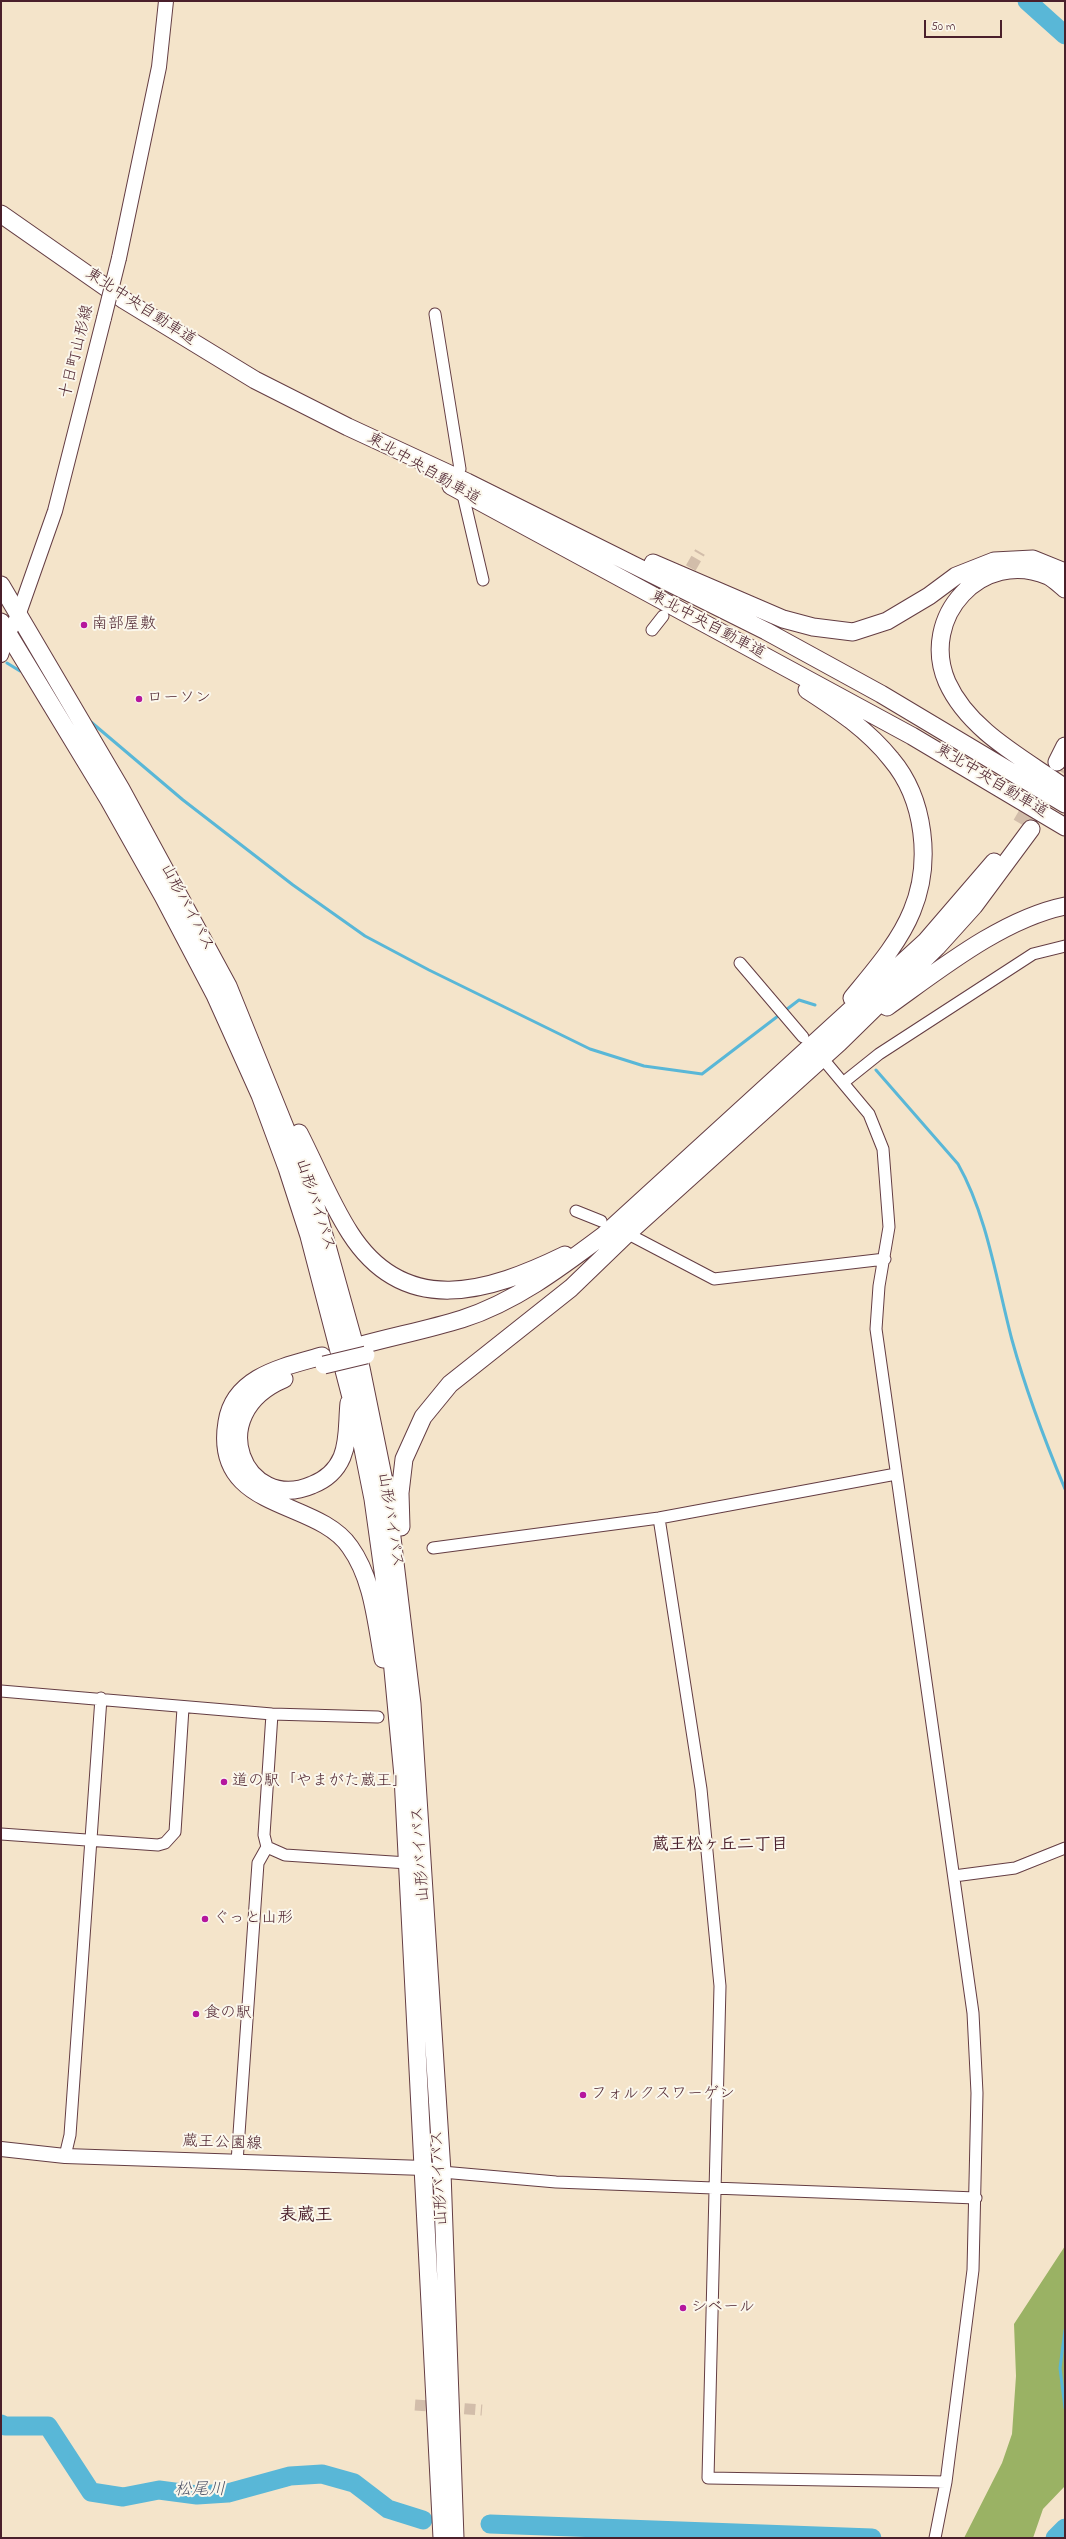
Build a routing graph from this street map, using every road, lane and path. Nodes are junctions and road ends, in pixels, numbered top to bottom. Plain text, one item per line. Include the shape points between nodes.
1 (166, 1) edge
2 (1, 214) edge
3 (435, 314) dead end
4 (348, 427) junction
5 (464, 476) junction
6 (464, 499) dead end
7 (519, 524) junction
8 (1065, 572) edge
9 (483, 580) dead end
10 (1, 585) edge
11 (1065, 589) edge
12 (18, 616) junction
13 (663, 616) tunnel mouth
14 (4, 628) edge
15 (652, 630) dead end
16 (1, 655) edge
17 (1065, 746) edge
18 (1057, 762) tunnel mouth
19 (1065, 788) edge
20 (1065, 804) edge
21 (1065, 827) edge
22 (1065, 906) edge
23 (1065, 946) edge
24 (740, 963) dead end
25 (242, 1018) junction
26 (827, 1030) junction
27 (803, 1037) dead end
28 (839, 1043) junction
29 (828, 1065) dead end
30 (844, 1082) junction
31 (576, 1211) dead end
32 (602, 1228) junction
33 (631, 1235) junction
34 (885, 1259) junction
35 (364, 1350) junction
36 (323, 1360) junction
37 (350, 1392) junction
38 (896, 1474) junction
39 (659, 1518) junction
40 (433, 1548) dead end
41 (1, 1691) edge
42 (101, 1698) junction
43 (412, 1704) junction
44 (184, 1708) junction
45 (272, 1714) junction
46 (378, 1717) dead end
47 (403, 1776) junction
48 (1, 1834) edge
49 (91, 1841) junction
50 (267, 1847) junction
51 (1065, 1848) edge
52 (408, 1863) junction
53 (954, 1876) junction
54 (1, 2149) edge
55 (65, 2156) junction
56 (237, 2162) junction
57 (424, 2168) junction
58 (442, 2172) junction
59 (717, 2188) junction
60 (976, 2198) junction
61 (946, 2482) junction
62 (936, 2533) edge
63 (442, 2538) edge
64 (456, 2538) edge

1 - 12 main road, 十日町山形線, bridge via 159,67 119,258 55,511
2 - 4 highway, 東北中央自動車道 via 124,300 196,345 255,380
3 - 5 street
4 - 5 highway, 東北中央自動車道
4 - 7 highway, 東北中央自動車道
5 - 8 highway via 783,619 813,628 853,632 887,621 929,596 956,576 994,561 1033,560
5 - 20 highway, 東北中央自動車道 via 766,631 881,694
6 - 9 street
7 - 21 highway, 東北中央自動車道 via 912,736
7 - 26 highway via 597,575 761,663 839,711 892,759 903,777 917,812 924,850 912,911 893,944
10 - 12 highway, 山形バイパス
11 - 19 highway via 1048,576 1021,570 993,574 964,590 944,618 940,649 947,681 964,710 983,729
12 - 14 main road, 十日町山形線
12 - 25 highway, 山形バイパス via 125,796
13 - 15 street
14 - 16 main road, 十日町山形線
14 - 37 highway, 山形バイパス via 109,800 215,995 260,1095 288,1168 309,1236
17 - 18 highway
22 - 28 highway via 1039,911 1001,930 910,991
23 - 30 street via 1033,954 879,1054
24 - 27 street
25 - 32 highway via 350,1233 365,1253 390,1276 414,1286 445,1292 482,1288 531,1272
25 - 43 highway, 山形バイパス via 314,1198 351,1328 387,1496
26 - 28 highway via 926,941 1026,827 974,906
26 - 32 highway
28 - 33 highway
29 - 30 street
30 - 34 street via 868,1114 884,1149 889,1227
31 - 32 street
32 - 35 highway via 546,1278 507,1299 464,1318
33 - 34 street via 714,1278
33 - 35 highway via 564,1278 463,1328
33 - 43 highway via 571,1288 450,1384 423,1417 404,1459 400,1515 416,1664
34 - 38 street via 879,1286 876,1329
35 - 36 highway
36 - 37 highway via 266,1386 252,1400 241,1417 237,1444 246,1467 262,1482 279,1490 301,1490 323,1481 336,1468 347,1442
36 - 47 highway via 256,1378 232,1404 227,1418 226,1449 232,1467 246,1484 268,1500 334,1531 350,1546 369,1588
37 - 47 highway, 山形バイパス via 373,1499 384,1578
38 - 39 street
38 - 53 street
39 - 40 street
39 - 59 street via 701,1789 716,1928 720,1986
41 - 42 street
42 - 44 street
42 - 49 street
43 - 58 highway, 山形バイパス
44 - 45 street
44 - 49 street via 175,1832 171,1838 158,1845
45 - 46 street
45 - 50 street via 264,1835
47 - 52 highway, 山形バイパス
48 - 49 street
49 - 55 street via 70,2135
50 - 52 street via 285,1855
50 - 56 street via 258,1863
51 - 53 street via 1015,1868
52 - 57 highway, 山形バイパス
53 - 60 street via 973,2013 977,2093
54 - 55 main road, 蔵王公園線
55 - 56 main road, 蔵王公園線
56 - 57 main road, 蔵王公園線
57 - 58 main road, 蔵王公園線
57 - 63 highway, 山形バイパス
58 - 59 street via 556,2182
58 - 64 highway, 山形バイパス
59 - 60 street
59 - 61 street via 708,2478
60 - 61 street via 973,2278
61 - 62 street

